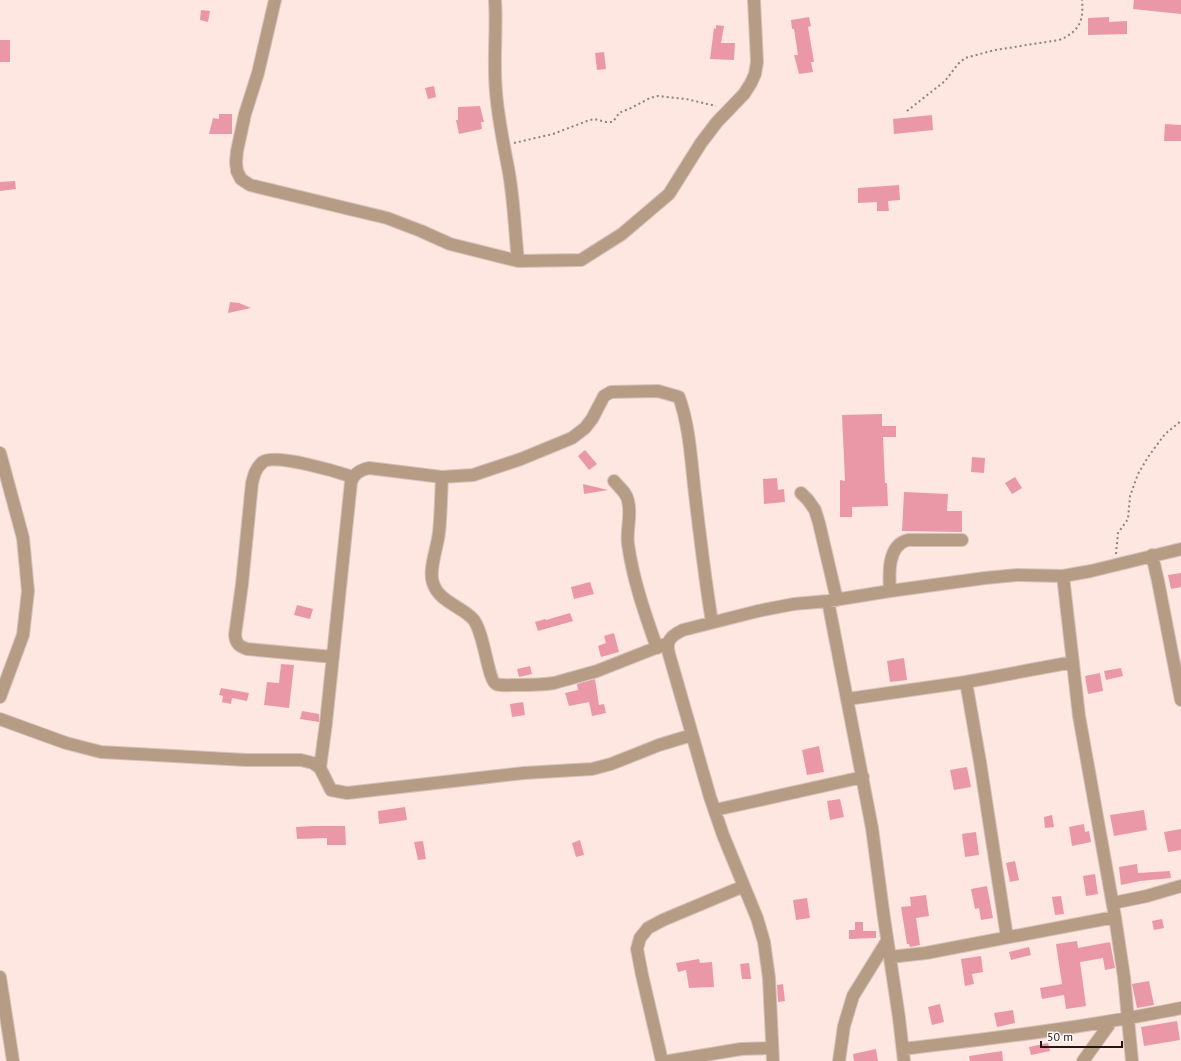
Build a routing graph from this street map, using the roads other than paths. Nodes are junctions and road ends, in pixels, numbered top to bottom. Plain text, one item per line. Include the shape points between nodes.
1 (275, 0) edge
2 (495, 0) edge
3 (754, 0) edge
4 (518, 261) junction
5 (0, 453) edge
6 (353, 476) junction
7 (442, 477) junction
8 (614, 481) dead end
9 (801, 493) dead end
10 (962, 540) dead end
11 (1181, 549) edge
12 (1152, 555) junction
13 (1063, 576) junction
14 (890, 591) junction
15 (833, 601) junction
16 (712, 622) junction
17 (1176, 644) edge
18 (663, 646) junction
19 (333, 657) junction
20 (1073, 662) junction
21 (966, 682) junction
22 (0, 697) edge
23 (848, 699) junction
24 (1181, 700) edge
25 (0, 719) edge
26 (692, 734) junction
27 (320, 768) junction
28 (863, 777) junction
29 (715, 810) junction
30 (744, 886) junction
31 (1181, 886) edge
32 (1113, 903) junction
33 (1115, 917) junction
34 (1007, 937) junction
35 (887, 941) junction
36 (890, 957) junction
37 (0, 977) edge
38 (1181, 1008) edge
39 (1128, 1019) junction
40 (1111, 1022) junction
41 (772, 1048) junction
42 (904, 1055) edge
43 (13, 1061) edge
44 (662, 1061) edge
45 (669, 1061) edge
46 (773, 1061) edge
47 (839, 1061) edge
48 (1083, 1061) edge
49 (1132, 1061) edge

1 - 4 street via 237,151 237,171 242,179 250,185 386,218 450,244
2 - 4 street via 495,84 512,195
3 - 4 street via 757,62 751,84 701,143 669,194 622,234 581,260
5 - 22 street via 23,538 28,591 23,635
6 - 7 street via 369,468
6 - 19 street
6 - 19 street via 301,463 271,459 264,461 256,469 252,483 235,635 239,646 247,649
7 - 16 street via 473,475 572,438 588,423 604,396 611,392 658,391 679,397 689,442
7 - 18 street via 440,529 432,569 432,583 438,593 476,623 494,682 502,685 548,684 597,671
8 - 18 street via 628,501 627,541 640,598
9 - 15 street via 815,510 819,523
10 - 14 street via 903,541 896,548 891,562
11 - 12 street
12 - 13 street
12 - 17 street
13 - 14 street via 1009,576
13 - 20 street
14 - 15 street
15 - 16 street via 794,604
15 - 23 street
16 - 18 street via 673,634
17 - 24 street
18 - 26 street via 673,668
19 - 27 street
20 - 21 street
20 - 32 street via 1079,716
21 - 23 street
21 - 34 street
23 - 28 street
25 - 27 street via 66,743 101,752 246,760 301,760
26 - 27 street via 592,769 469,778 356,792 331,790
26 - 29 street
28 - 29 street
28 - 35 street
29 - 30 street
30 - 41 street via 764,942 769,978
30 - 44 street via 663,920 648,928 640,938 637,948
31 - 32 street
32 - 33 street
33 - 34 street
33 - 39 street
34 - 36 street via 926,953
35 - 36 street
35 - 47 street via 853,996 844,1026
36 - 42 street
37 - 43 street
38 - 39 street
39 - 40 street
39 - 49 street
40 - 42 street
40 - 48 street
41 - 45 street via 742,1049
41 - 46 street

